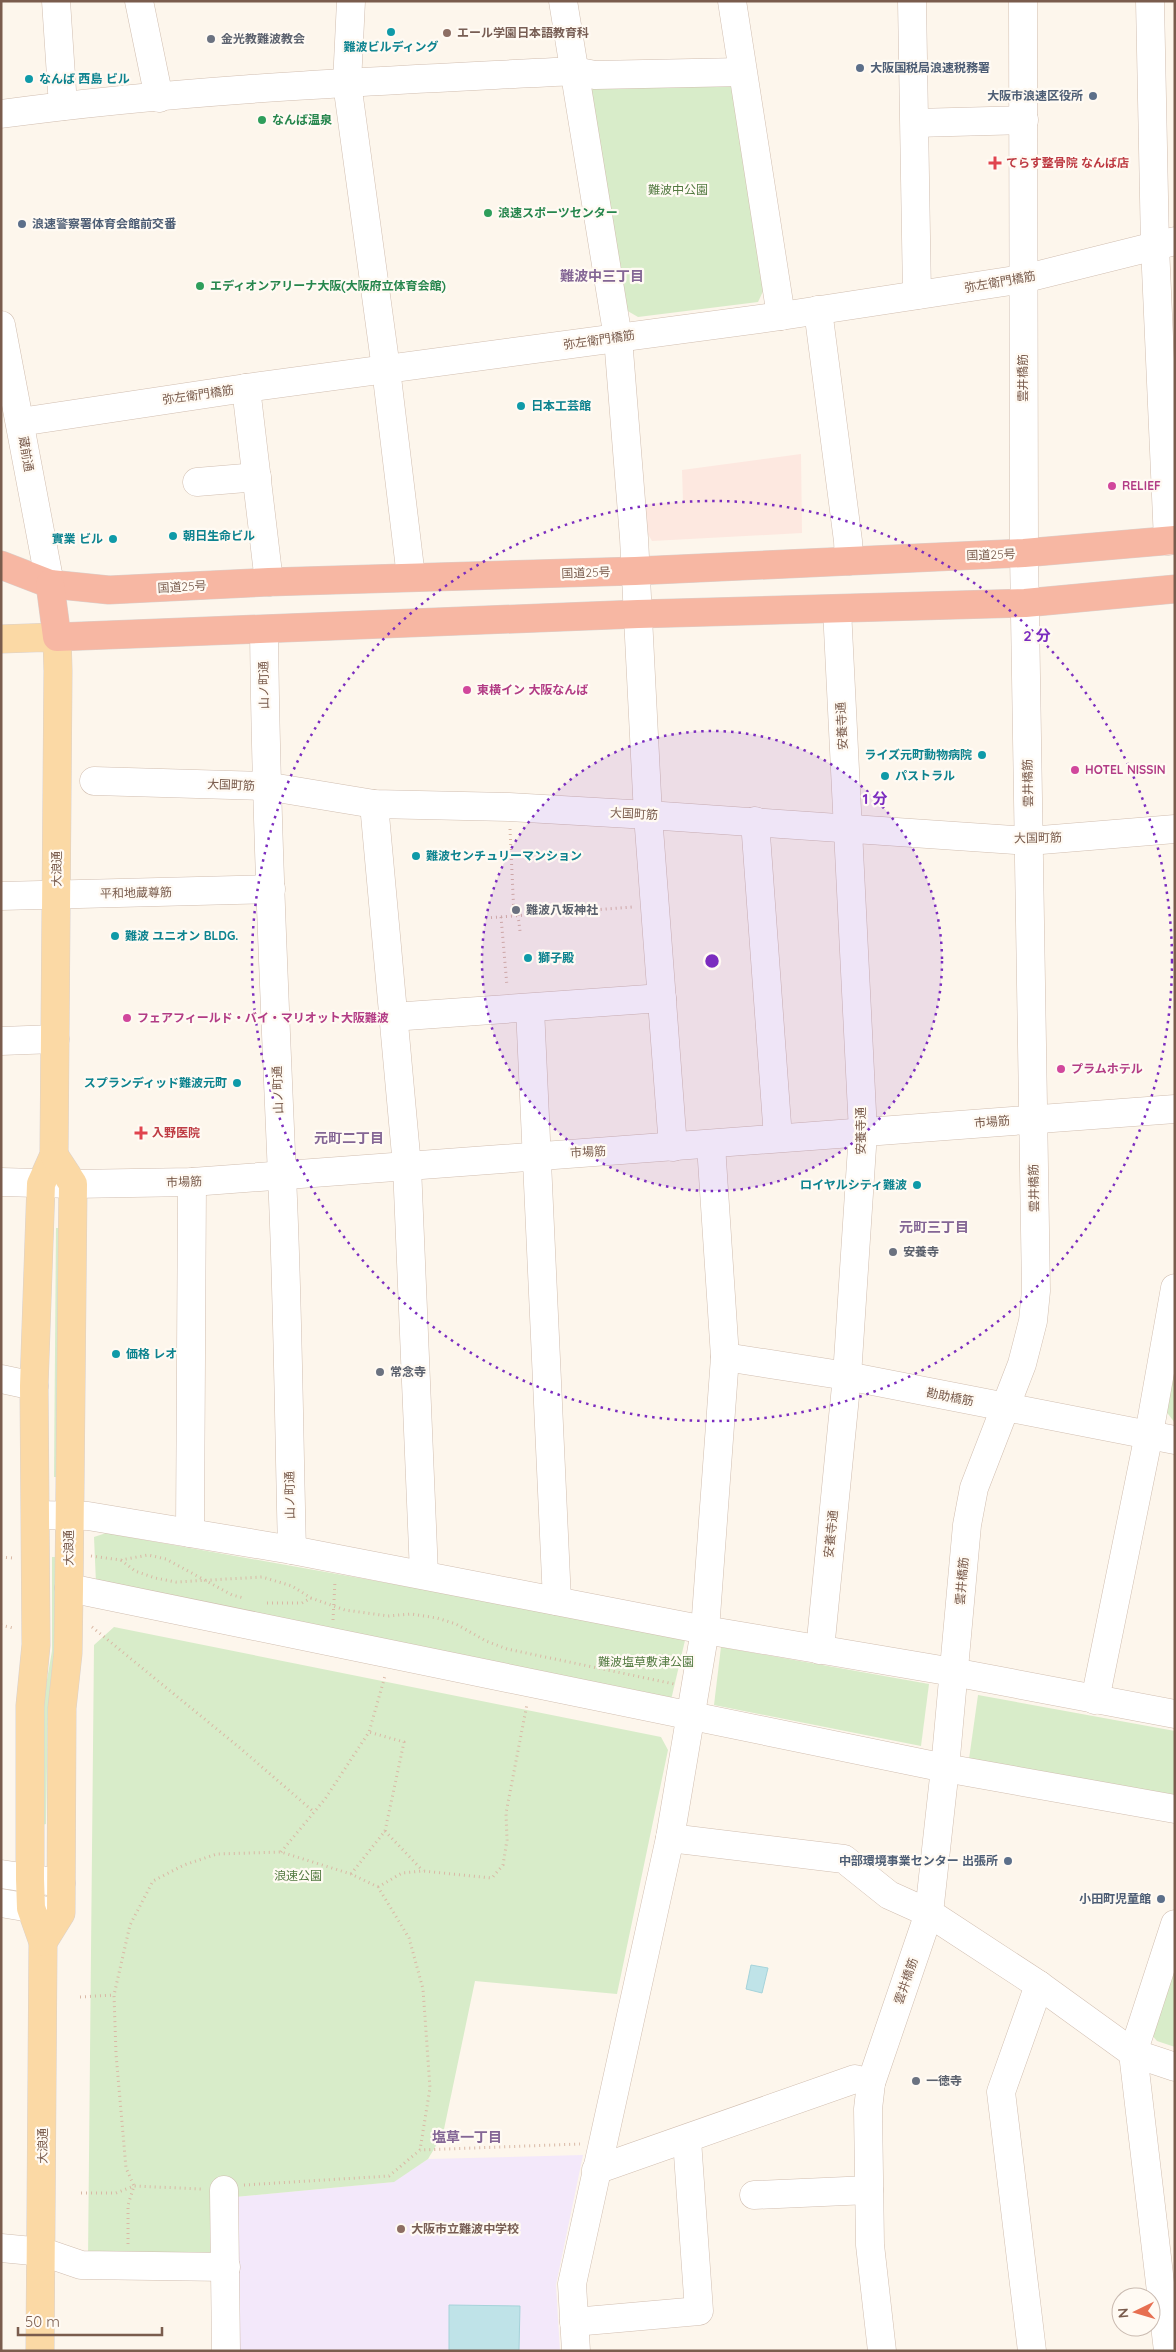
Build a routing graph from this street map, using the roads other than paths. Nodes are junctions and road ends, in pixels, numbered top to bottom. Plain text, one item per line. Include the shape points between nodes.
1 (56, 1) edge
2 (139, 1) edge
3 (351, 1) edge
4 (563, 1) edge
5 (732, 1) edge
6 (912, 1) edge
7 (1023, 1) edge
8 (1150, 1) edge
9 (574, 71) junction
10 (742, 72) junction
11 (346, 83) junction
12 (159, 98) junction
13 (63, 106) junction
14 (1, 114) edge
15 (1024, 120) junction
16 (915, 123) junction
17 (1165, 243) edge
18 (1022, 280) junction
19 (917, 295) junction
20 (818, 310) junction
21 (781, 316) junction
22 (1, 325) edge
23 (618, 338) junction
24 (386, 369) junction
25 (246, 388) junction
26 (20, 422) junction
27 (256, 477) junction
28 (198, 482) dead end
29 (1171, 540) edge
30 (1024, 553) junction
31 (849, 561) junction
32 (1, 565) edge
33 (635, 571) junction
34 (411, 577) junction
35 (269, 582) junction
36 (50, 584) junction
37 (1175, 589) edge
38 (1025, 603) junction
39 (836, 609) junction
40 (638, 614) junction
41 (264, 630) junction
42 (57, 637) junction
43 (1, 639) edge
44 (94, 781) dead end
45 (265, 786) junction
46 (374, 804) junction
47 (648, 815) junction
48 (755, 821) junction
49 (847, 827) junction
50 (1175, 829) edge
51 (1029, 841) junction
52 (272, 890) junction
53 (57, 895) junction
54 (1, 896) edge
55 (662, 998) junction
56 (519, 1008) junction
57 (392, 1018) junction
58 (55, 1039) junction
59 (1, 1041) edge
60 (1175, 1109) edge
61 (1033, 1118) junction
62 (863, 1132) junction
63 (778, 1138) junction
64 (711, 1145) junction
65 (673, 1147) junction
66 (54, 1155) junction
67 (536, 1155) junction
68 (407, 1166) junction
69 (281, 1174) junction
70 (1, 1182) edge
71 (192, 1182) junction
72 (41, 1184) junction
73 (73, 1184) junction
74 (1175, 1288) edge
75 (725, 1357) junction
76 (847, 1376) junction
77 (1, 1379) edge
78 (34, 1386) junction
79 (1004, 1408) junction
80 (1162, 1437) edge
81 (36, 1515) junction
82 (69, 1516) junction
83 (190, 1533) junction
84 (292, 1550) junction
85 (424, 1574) junction
86 (69, 1588) junction
87 (557, 1601) junction
88 (705, 1630) junction
89 (820, 1650) junction
90 (953, 1672) junction
91 (1095, 1700) junction
92 (692, 1714) junction
93 (1175, 1714) edge
94 (945, 1768) junction
95 (1175, 1809) edge
96 (670, 1838) junction
97 (1, 1874) edge
98 (30, 1878) junction
99 (61, 1883) junction
100 (1, 1903) edge
101 (31, 1908) junction
102 (61, 1913) junction
103 (928, 1913) junction
104 (1175, 1924) edge
105 (44, 1942) junction
106 (1039, 1985) junction
107 (1133, 2053) junction
108 (1175, 2067) edge
109 (871, 2083) junction
110 (687, 2140) junction
111 (593, 2157) junction
112 (224, 2190) road end
113 (869, 2190) junction
114 (754, 2196) dead end
115 (1, 2248) edge
116 (42, 2252) junction
117 (226, 2266) junction
118 (574, 2322) junction
119 (40, 2351) edge
120 (226, 2351) edge
121 (576, 2351) edge
122 (880, 2351) edge
123 (1032, 2351) edge
124 (1168, 2351) edge

1 - 13 street
2 - 12 street
3 - 11 street
4 - 9 street
5 - 10 street
6 - 16 street
7 - 15 street, 雲井橋筋
8 - 17 street
9 - 10 street via 595,75
9 - 11 street
9 - 23 street
10 - 21 street
11 - 12 street
11 - 24 street
12 - 13 street
13 - 14 street
15 - 16 street
15 - 18 street, 雲井橋筋
16 - 19 street
17 - 18 street, 弥左衛門橋筋
17 - 29 street
18 - 19 street, 弥左衛門橋筋
18 - 30 street, 雲井橋筋
19 - 20 street, 弥左衛門橋筋
20 - 21 street, 弥左衛門橋筋
20 - 31 street
21 - 23 street, 弥左衛門橋筋
22 - 26 street, 蔵前通
23 - 24 street, 弥左衛門橋筋
23 - 33 street
24 - 25 street, 弥左衛門橋筋
24 - 34 street
25 - 26 street, 弥左衛門橋筋
25 - 27 street
26 - 36 street, 蔵前通
27 - 28 street
27 - 35 street
29 - 30 highway, 国道25号
30 - 31 highway, 国道25号
30 - 38 street, 雲井橋筋
31 - 33 highway, 国道25号
32 - 36 highway, 国道25号
33 - 34 highway, 国道25号
33 - 40 street
34 - 35 highway, 国道25号
35 - 36 highway, 国道25号 via 109,590
36 - 42 highway, 大浪通
37 - 38 highway
38 - 39 highway
38 - 51 street, 雲井橋筋
39 - 40 highway
39 - 49 street, 安養寺通
40 - 41 highway
40 - 47 street
41 - 42 highway
41 - 45 street, 山ノ町通
42 - 43 main road
42 - 53 main road, 大浪通
44 - 45 street, 大国町筋
45 - 46 street, 大国町筋
45 - 52 street, 山ノ町通
46 - 47 street, 大国町筋
46 - 57 street
47 - 48 street, 大国町筋
47 - 55 street
48 - 49 street, 大国町筋
48 - 63 street
49 - 51 street, 大国町筋
49 - 62 street, 安養寺通
50 - 51 street, 大国町筋
51 - 61 street, 雲井橋筋
52 - 53 street, 平和地蔵尊筋
52 - 69 street, 山ノ町通
53 - 54 street, 平和地蔵尊筋
53 - 58 main road, 大浪通
55 - 56 street
55 - 65 street
56 - 57 street
56 - 67 street
57 - 68 street
58 - 59 street
58 - 66 main road, 大浪通
60 - 61 street, 市場筋
61 - 62 street, 市場筋
61 - 79 street, 雲井橋筋 via 1036,1292 1033,1321 1022,1364
62 - 63 street, 市場筋
62 - 76 street, 安養寺通
63 - 64 street, 市場筋
64 - 65 street, 市場筋
64 - 75 street
65 - 67 street, 市場筋
66 - 72 main road, 大浪通
66 - 73 main road
67 - 68 street, 市場筋
67 - 87 street
68 - 69 street, 市場筋
68 - 85 street
69 - 71 street, 市場筋
69 - 84 street, 山ノ町通
70 - 72 street, 市場筋
71 - 73 street, 市場筋
71 - 83 street
72 - 73 street, 市場筋
72 - 78 main road, 大浪通
73 - 82 main road, 大浪通
74 - 80 street
75 - 76 street, 勘助橋筋
75 - 88 street
76 - 79 street, 勘助橋筋
76 - 89 street, 安養寺通
77 - 78 street
78 - 81 main road, 大浪通
79 - 80 street, 勘助橋筋
79 - 90 street, 雲井橋筋 via 974,1488 967,1526
80 - 91 street
81 - 82 street
81 - 98 main road, 大浪通 via 36,1646 30,1706
82 - 83 street via 88,1516
82 - 86 main road, 大浪通
83 - 84 street
84 - 85 street
85 - 87 street
86 - 92 street
86 - 99 main road, 大浪通 via 68,1653 62,1708
87 - 88 street
88 - 89 street
88 - 92 street
89 - 90 street
90 - 91 street
90 - 94 street, 雲井橋筋
91 - 93 street
92 - 94 street
92 - 96 street
94 - 95 street
94 - 103 street, 雲井橋筋
96 - 103 street via 844,1858 888,1895
96 - 111 street
97 - 98 street
98 - 99 street
98 - 101 main road, 大浪通
99 - 102 main road, 大浪通
100 - 101 street
101 - 102 street
101 - 105 main road, 大浪通
102 - 105 main road
103 - 106 street
103 - 109 street, 雲井橋筋
104 - 107 street
105 - 116 main road, 大浪通
106 - 107 street
106 - 123 street via 1001,2092
107 - 108 street
107 - 124 street
109 - 110 street via 855,2079
109 - 113 street, 雲井橋筋 via 868,2109
110 - 111 street
110 - 118 street via 699,2310
111 - 118 street via 572,2284
112 - 117 street
113 - 114 street
113 - 122 street, 雲井橋筋 via 870,2245
115 - 116 street
116 - 117 street via 81,2265
116 - 119 main road, 大浪通
117 - 120 street
118 - 121 street

